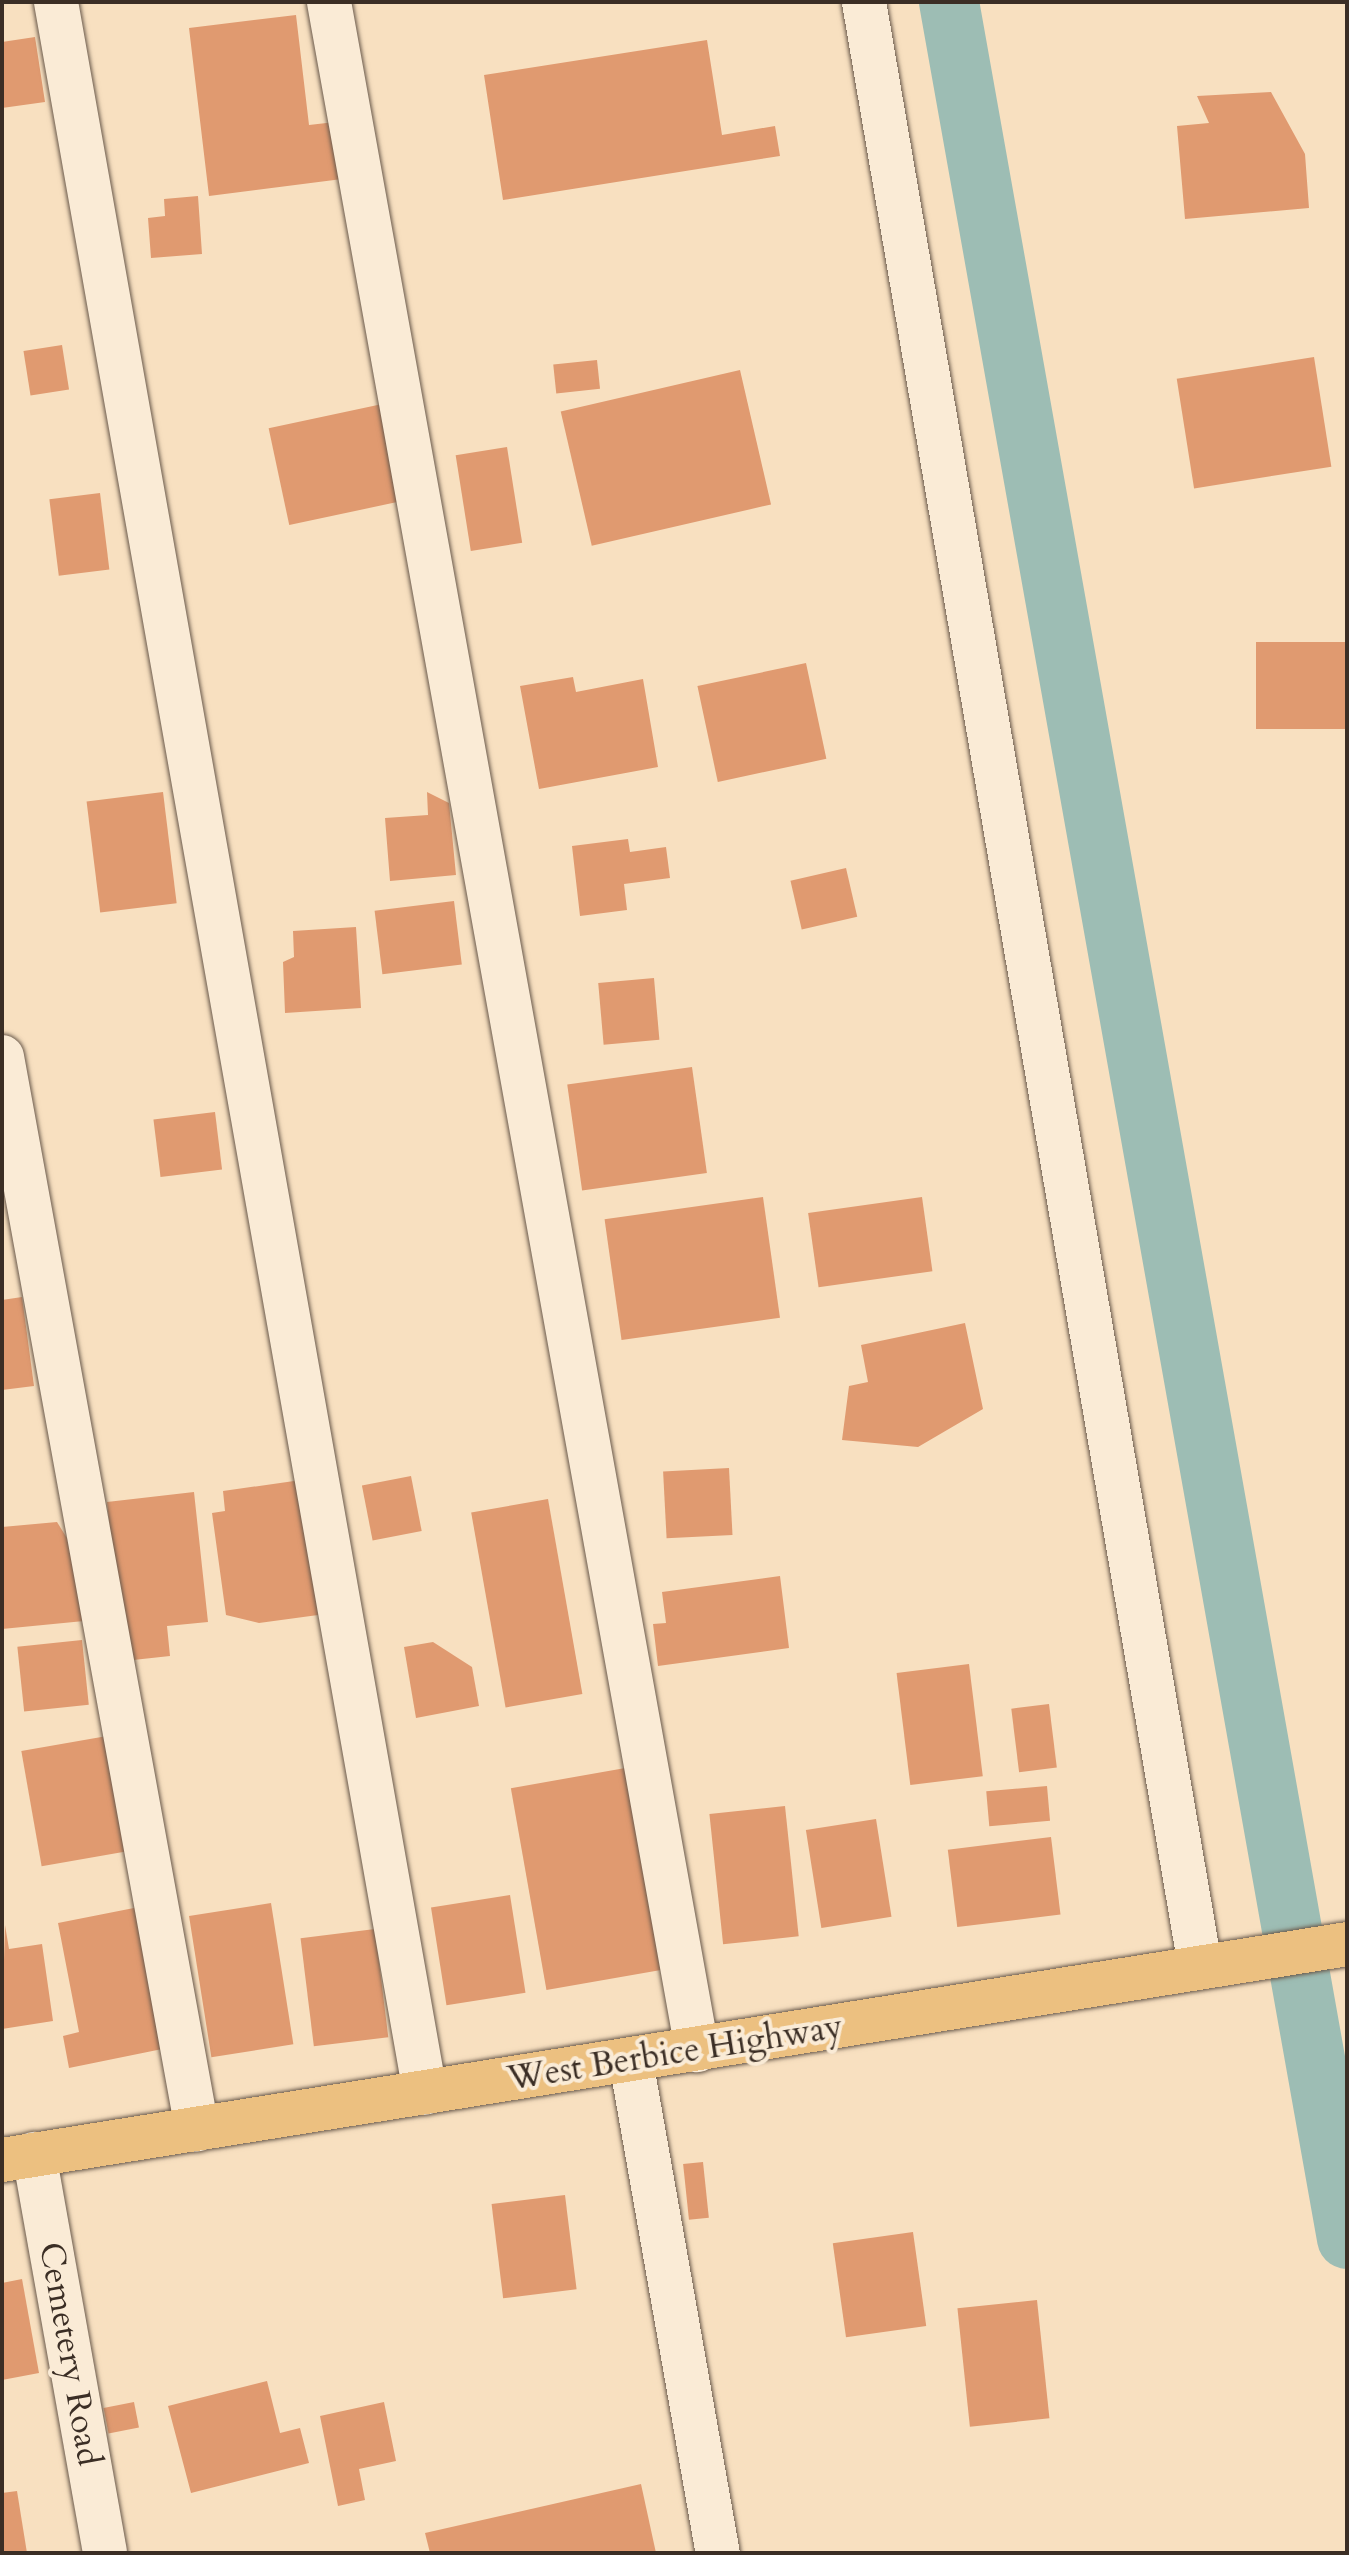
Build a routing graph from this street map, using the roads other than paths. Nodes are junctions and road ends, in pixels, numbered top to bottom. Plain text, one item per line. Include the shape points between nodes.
1 (56, 2) edge
2 (329, 2) edge
3 (864, 2) edge
4 (2, 1057) edge
5 (1347, 1944) edge
6 (1200, 1965) junction
7 (697, 2050) junction
8 (631, 2061) junction
9 (425, 2093) junction
10 (197, 2129) junction
11 (18, 2157) edge
12 (105, 2553) edge
13 (718, 2553) edge

1 - 9 street
2 - 7 street
3 - 6 street
4 - 10 street
5 - 6 main road, West Berbice Highway
6 - 7 main road, West Berbice Highway
7 - 8 main road, West Berbice Highway
8 - 9 main road, West Berbice Highway
8 - 13 street
9 - 10 main road, West Berbice Highway
10 - 11 main road, West Berbice Highway
11 - 12 street, Cemetery Road

